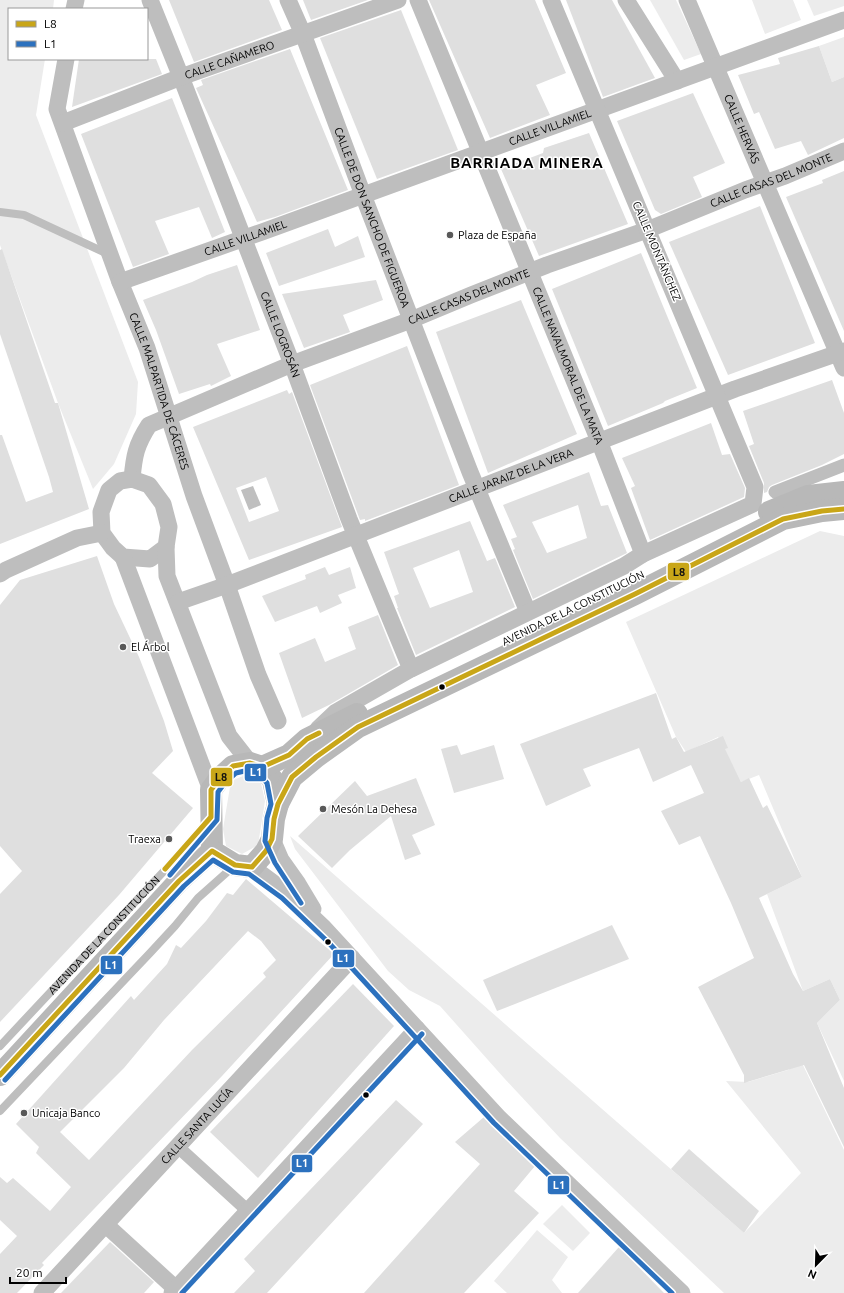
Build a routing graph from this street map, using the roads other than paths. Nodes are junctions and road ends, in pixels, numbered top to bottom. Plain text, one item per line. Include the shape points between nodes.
1 (150, 0) edge
2 (288, 0) edge
3 (398, 0) edge
4 (418, 0) edge
5 (551, 0) edge
6 (626, 0) edge
7 (687, 0) edge
8 (844, 20) edge
9 (303, 34) junction
10 (66, 60) edge
11 (715, 67) junction
12 (181, 77) junction
13 (677, 81) junction
14 (598, 110) junction
15 (62, 123) junction
16 (844, 151) edge
17 (480, 153) junction
18 (765, 183) junction
19 (363, 195) junction
20 (0, 212) edge
21 (647, 230) junction
22 (243, 239) junction
23 (112, 256) junction
24 (529, 272) junction
25 (120, 282) junction
26 (411, 320) junction
27 (842, 357) edge
28 (292, 364) junction
29 (718, 396) junction
30 (169, 416) junction
31 (599, 441) junction
32 (844, 465) edge
33 (132, 479) junction
34 (477, 489) junction
35 (775, 492) dead end
36 (844, 492) edge
37 (753, 504) joint
38 (844, 509) edge
39 (102, 533) junction
40 (356, 535) junction
41 (166, 547) junction
42 (644, 554) junction
43 (123, 557) junction
44 (0, 574) edge
45 (227, 585) junction
46 (178, 602) junction
47 (528, 612) junction
48 (411, 669) junction
49 (278, 721) dead end
50 (307, 739) junction
51 (256, 765) junction
52 (211, 790) junction
53 (278, 804) junction
54 (211, 817) junction
55 (272, 839) junction
56 (212, 852) junction
57 (244, 866) junction
58 (324, 928) junction
59 (352, 958) junction
60 (417, 1029) junction
61 (19, 1040) junction
62 (0, 1046) edge
63 (0, 1052) edge
64 (0, 1063) edge
65 (0, 1074) edge
66 (0, 1111) edge
67 (178, 1147) junction
68 (248, 1211) junction
69 (106, 1225) junction
70 (174, 1291) edge
71 (42, 1293) edge
72 (682, 1293) edge

1 - 12 street, CALLE LOGROSÁN
2 - 9 street, CALLE DE DON SANCHO DE FIGUEROA
3 - 9 street, CALLE CAÑAMERO
4 - 17 street, CALLE NAVALMORAL DE LA MATA
5 - 14 street, CALLE MONTÁNCHEZ
6 - 13 street
7 - 11 street, CALLE HERVÁS
8 - 11 street, CALLE VILLAMIEL
9 - 12 street, CALLE CAÑAMERO
9 - 19 street, CALLE DE DON SANCHO DE FIGUEROA
10 - 15 street, CALLE MALPARTIDA DE CÁCERES via 57,109
11 - 13 street, CALLE VILLAMIEL
11 - 18 street, CALLE HERVÁS
12 - 15 street, CALLE CAÑAMERO
12 - 22 street, CALLE LOGROSÁN
13 - 14 street, CALLE VILLAMIEL
14 - 17 street, CALLE VILLAMIEL
14 - 21 street, CALLE MONTÁNCHEZ
15 - 23 street, CALLE MALPARTIDA DE CÁCERES
16 - 18 street, CALLE CASAS DEL MONTE
17 - 19 street, CALLE VILLAMIEL
17 - 24 street, CALLE NAVALMORAL DE LA MATA
18 - 21 street, CALLE CASAS DEL MONTE
18 - 27 street, CALLE HERVÁS
19 - 22 street, CALLE VILLAMIEL
19 - 26 street, CALLE DE DON SANCHO DE FIGUEROA
20 - 23 lane via 24,215
21 - 24 street, CALLE CASAS DEL MONTE
21 - 29 street, CALLE MONTÁNCHEZ
22 - 25 street, CALLE VILLAMIEL
22 - 28 street, CALLE LOGROSÁN
23 - 25 street, CALLE MALPARTIDA DE CÁCERES
24 - 26 street, CALLE CASAS DEL MONTE
24 - 31 street, CALLE NAVALMORAL DE LA MATA
25 - 30 street, CALLE MALPARTIDA DE CÁCERES via 147,348
26 - 28 street, CALLE CASAS DEL MONTE
26 - 34 street, CALLE DE DON SANCHO DE FIGUEROA
27 - 29 street, CALLE JARAIZ DE LA VERA
28 - 30 street, CALLE CASAS DEL MONTE
28 - 40 street, CALLE LOGROSÁN
29 - 31 street, CALLE JARAIZ DE LA VERA
29 - 37 street, CALLE MONTÁNCHEZ via 755,487
30 - 33 street, CALLE CASAS DEL MONTE via 149,425 139,440 133,461
30 - 45 street, CALLE MALPARTIDA DE CÁCERES via 194,496
31 - 34 street, CALLE JARAIZ DE LA VERA
31 - 42 street, CALLE NAVALMORAL DE LA MATA
32 - 35 street
33 - 39 street via 120,481 109,490 101,512
33 - 41 street via 149,485 163,504 169,527
34 - 40 street, CALLE JARAIZ DE LA VERA
34 - 47 street, CALLE DE DON SANCHO DE FIGUEROA
36 - 50 main road, AVENIDA DE LA CONSTITUCIÓN via 808,496 780,506
37 - 42 street, AVENIDA DE LA CONSTITUCIÓN
38 - 53 main road, AVENIDA DE LA CONSTITUCIÓN via 783,518 635,594 358,727 292,777
39 - 43 street
39 - 44 street via 77,538
40 - 45 street, CALLE JARAIZ DE LA VERA
40 - 48 street, CALLE LOGROSÁN
41 - 43 street via 150,559
41 - 46 street via 167,576
42 - 47 street, AVENIDA DE LA CONSTITUCIÓN
43 - 52 street
45 - 46 street, CALLE JARAIZ DE LA VERA
45 - 49 street, CALLE MALPARTIDA DE CÁCERES via 258,675
46 - 51 street via 229,736
47 - 48 street, AVENIDA DE LA CONSTITUCIÓN
48 - 50 street, AVENIDA DE LA CONSTITUCIÓN via 336,712
50 - 51 main road, AVENIDA DE LA CONSTITUCIÓN via 290,755
51 - 52 main road via 233,766
51 - 53 main road via 273,780
52 - 54 main road
53 - 55 main road
54 - 56 main road
54 - 61 lane, AVENIDA DE LA CONSTITUCIÓN
55 - 57 main road via 266,851
55 - 58 street via 281,860
56 - 57 main road
56 - 61 main road, AVENIDA DE LA CONSTITUCIÓN
57 - 58 street via 287,893
57 - 66 lane via 198,898 150,953
58 - 59 street
59 - 60 street
59 - 67 street, CALLE SANTA LUCÍA
60 - 68 street
60 - 72 street via 499,1118
61 - 62 lane, AVENIDA DE LA CONSTITUCIÓN
61 - 63 lane, AVENIDA DE LA CONSTITUCIÓN
61 - 64 lane, AVENIDA DE LA CONSTITUCIÓN via 12,1056
61 - 65 main road, AVENIDA DE LA CONSTITUCIÓN
67 - 68 street
67 - 69 street, CALLE SANTA LUCÍA
68 - 70 street
69 - 70 street
69 - 71 street, CALLE SANTA LUCÍA

